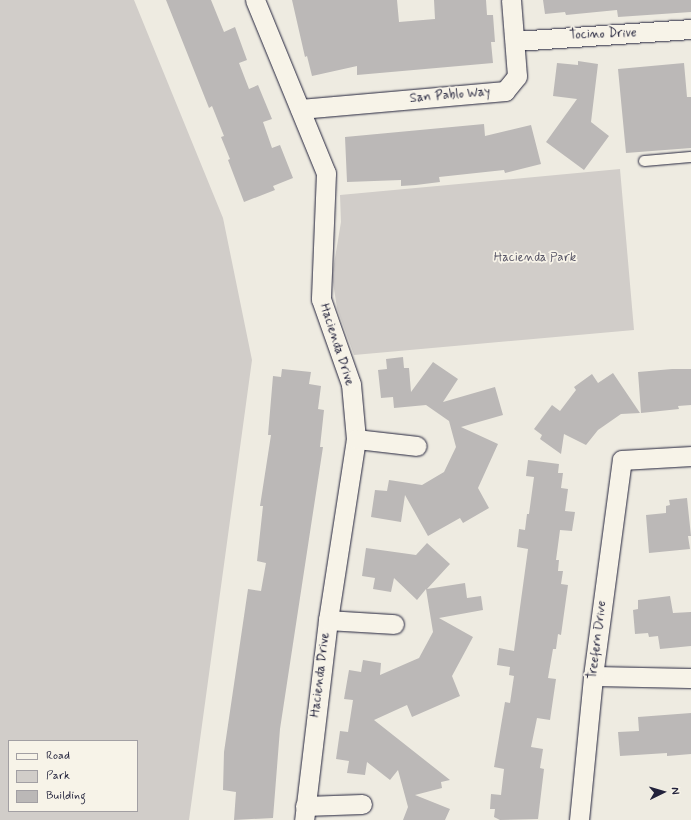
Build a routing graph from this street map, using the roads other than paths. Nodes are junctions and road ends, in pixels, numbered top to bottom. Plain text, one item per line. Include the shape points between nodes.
1 (254, 0) edge
2 (511, 0) edge
3 (691, 29) edge
4 (515, 41) junction
5 (300, 109) junction
6 (691, 157) edge
7 (644, 161) dead end
8 (356, 440) junction
9 (416, 446) dead end
10 (691, 456) edge
11 (328, 620) junction
12 (394, 624) dead end
13 (593, 676) junction
14 (691, 678) edge
15 (362, 804) dead end
16 (304, 813) edge
17 (579, 820) edge

1 - 5 street, Hacienda Drive
2 - 4 street, San Pablo Way
3 - 4 street, Tocino Drive
4 - 5 street, San Pablo Way via 517,76 505,91
5 - 8 street, Hacienda Drive via 326,173 322,299 351,384
6 - 7 lane
8 - 9 street
8 - 11 street, Hacienda Drive
10 - 13 street, Treefern Drive via 622,460
11 - 12 street
11 - 16 street, Hacienda Drive
13 - 14 street
13 - 17 street, Treefern Drive
15 - 16 street

